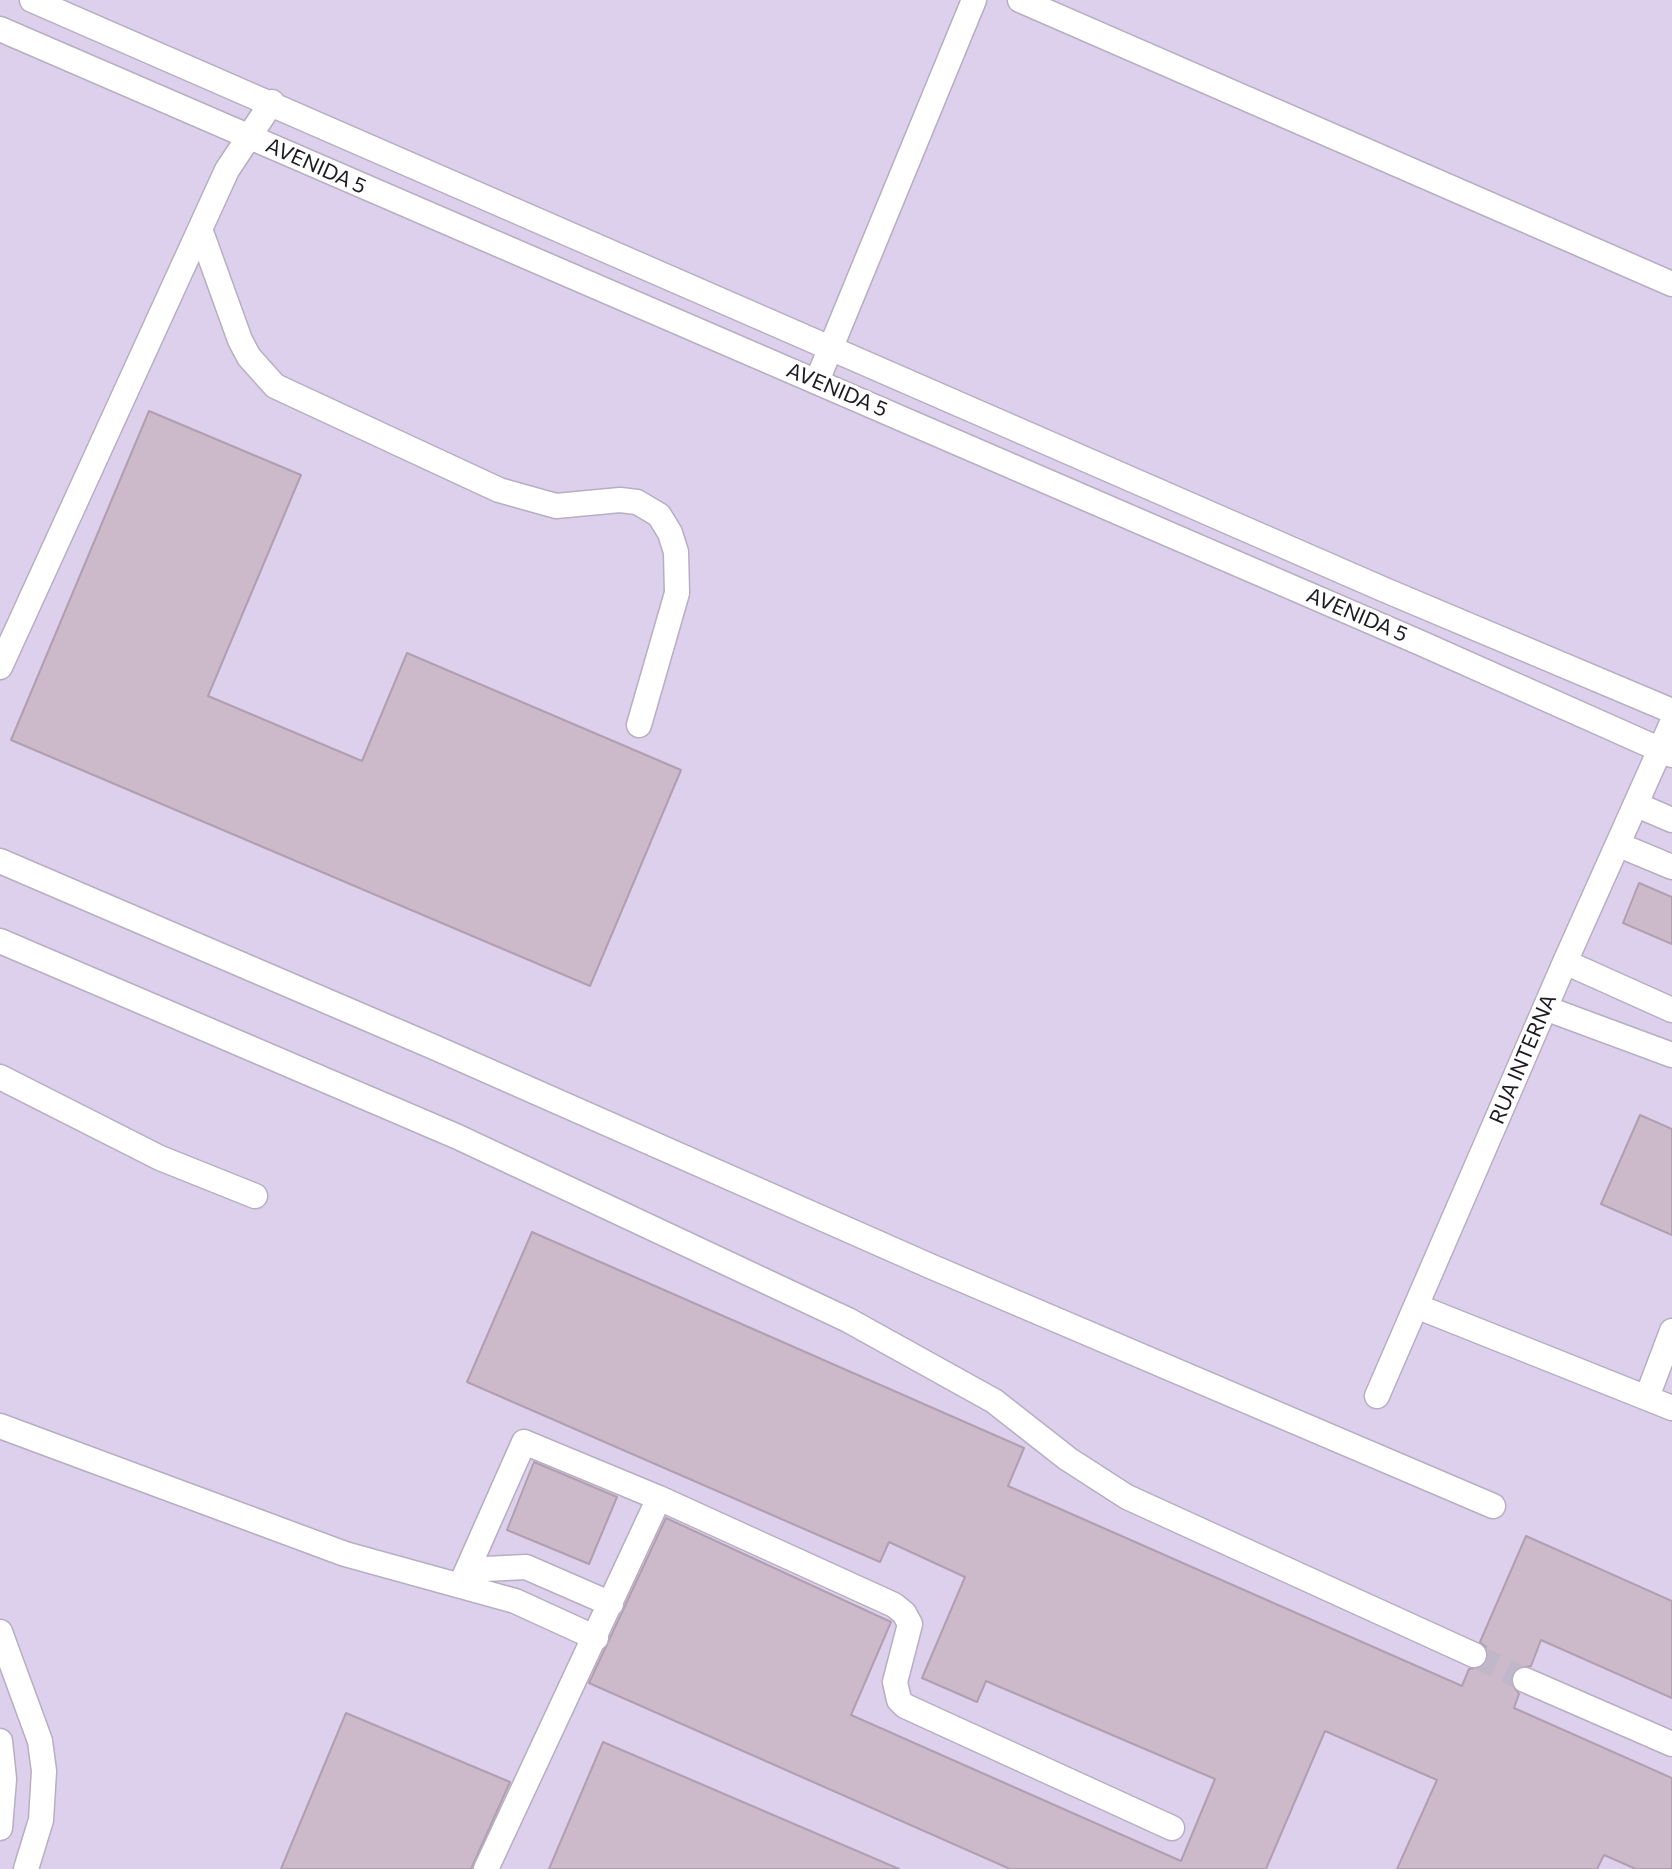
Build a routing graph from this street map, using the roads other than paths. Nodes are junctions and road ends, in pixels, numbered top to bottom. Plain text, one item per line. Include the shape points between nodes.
1 (32, 0) edge
2 (974, 0) edge
3 (1020, 0) edge
4 (0, 29) edge
5 (272, 102) junction
6 (250, 137) junction
7 (428, 172) junction
8 (412, 208) junction
9 (535, 220) junction
10 (200, 229) junction
11 (522, 255) junction
12 (1672, 284) edge
13 (831, 348) junction
14 (817, 381) junction
15 (1254, 531) junction
16 (1240, 564) junction
17 (1385, 590) junction
18 (1371, 622) junction
19 (0, 667) edge
20 (1672, 711) edge
21 (1672, 723) edge
22 (639, 725) dead end
23 (1666, 752) edge
24 (1637, 805) junction
25 (1672, 820) edge
26 (1619, 845) junction
27 (0, 861) edge
28 (1672, 867) edge
29 (0, 940) edge
30 (1565, 961) junction
31 (1545, 1008) junction
32 (1672, 1010) edge
33 (1672, 1055) edge
34 (0, 1077) edge
35 (255, 1196) dead end
36 (1416, 1306) junction
37 (1672, 1331) edge
38 (1377, 1396) dead end
39 (1647, 1397) junction
40 (1672, 1408) edge
41 (0, 1426) edge
42 (659, 1498) junction
43 (1493, 1506) dead end
44 (461, 1584) junction
45 (611, 1604) junction
46 (0, 1632) edge
47 (596, 1638) junction
48 (1475, 1655) tunnel mouth
49 (1525, 1679) tunnel mouth
50 (0, 1741) edge
51 (1672, 1744) edge
52 (0, 1828) edge
53 (1172, 1828) dead end
54 (26, 1869) edge
55 (486, 1869) edge

1 - 5 lane, AVENIDA 5
2 - 13 lane
3 - 12 lane
4 - 6 lane, AVENIDA 5
5 - 6 lane
5 - 7 lane, AVENIDA 5
6 - 8 lane, AVENIDA 5
6 - 10 lane via 227,170
7 - 8 lane
7 - 9 lane, AVENIDA 5
8 - 11 lane, AVENIDA 5
9 - 11 lane
9 - 13 lane, AVENIDA 5
10 - 19 lane
10 - 22 lane via 248,357 275,386 524,499 556,506 637,502 659,515 676,552 677,593
11 - 14 lane, AVENIDA 5
13 - 14 lane
13 - 15 lane, AVENIDA 5
14 - 16 lane, AVENIDA 5
15 - 16 lane
15 - 17 lane, AVENIDA 5
16 - 18 lane, AVENIDA 5
17 - 18 lane
17 - 20 lane, AVENIDA 5
18 - 23 lane, AVENIDA 5
21 - 23 lane, RUA INTERNA
23 - 24 lane, RUA INTERNA
24 - 25 lane
24 - 26 lane, RUA INTERNA
26 - 28 lane
26 - 30 lane, RUA INTERNA
27 - 43 lane
29 - 48 lane via 458,1138 848,1320 994,1401 1068,1459 1127,1497
30 - 31 lane, RUA INTERNA
30 - 32 lane
31 - 33 lane
31 - 36 lane, RUA INTERNA
34 - 35 lane via 160,1158
36 - 38 lane, RUA INTERNA
36 - 39 lane
37 - 39 lane
39 - 40 lane
41 - 44 lane via 345,1555
42 - 44 lane via 524,1442
42 - 45 lane
42 - 53 lane via 894,1605 910,1624 895,1682 905,1706
44 - 45 lane via 485,1569 526,1567
44 - 47 lane via 514,1601
45 - 47 lane
46 - 54 lane via 40,1741 44,1771 41,1820
47 - 55 lane via 568,1688
49 - 51 lane
50 - 52 lane via 4,1779

